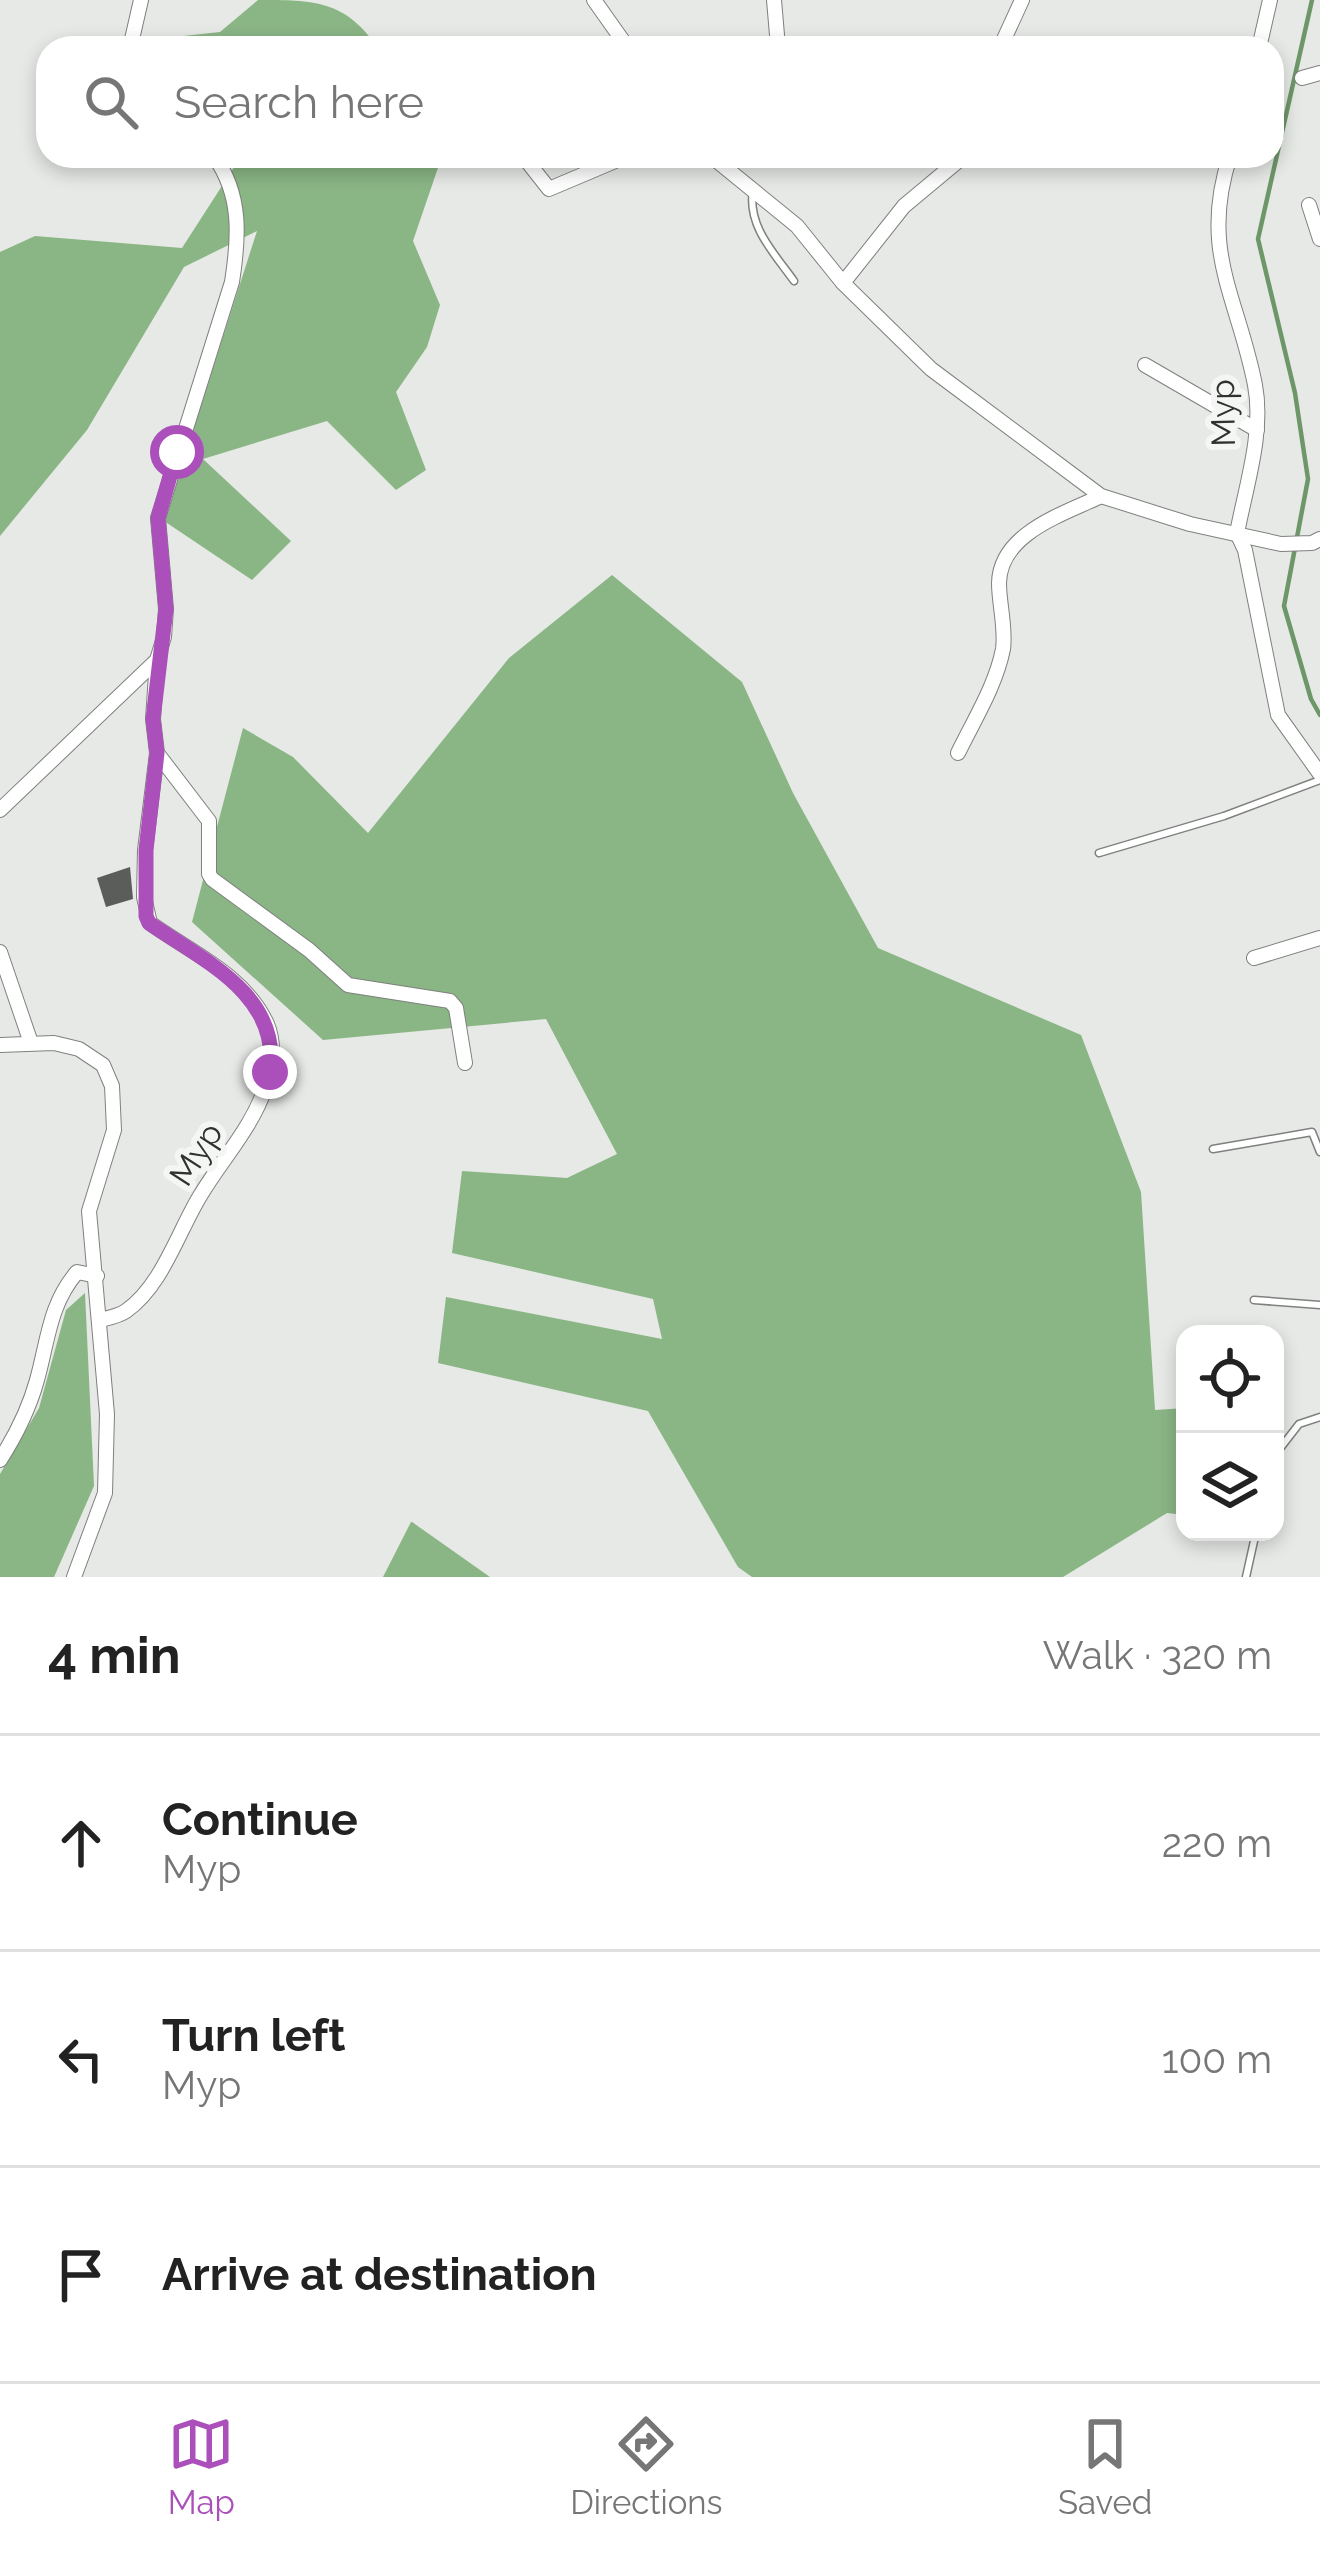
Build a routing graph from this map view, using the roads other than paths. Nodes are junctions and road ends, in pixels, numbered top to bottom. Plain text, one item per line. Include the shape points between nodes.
1 (141, 0) edge
2 (594, 0) edge
3 (773, 0) edge
4 (1022, 0) edge
5 (1270, 0) edge
6 (777, 35) dead end
7 (133, 36) edge
8 (620, 36) edge
9 (1006, 36) edge
10 (1261, 36) edge
11 (1320, 73) edge
12 (1302, 78) dead end
13 (221, 168) edge
14 (532, 168) edge
15 (599, 168) edge
16 (726, 168) edge
17 (950, 168) edge
18 (1226, 168) edge
19 (753, 190) junction
20 (1309, 206) dead end
21 (1320, 239) edge
22 (794, 281) dead end
23 (843, 283) junction
24 (1145, 365) dead end
25 (1256, 430) junction
26 (1101, 496) junction
27 (1237, 533) junction
28 (1316, 541) edge
29 (157, 659) junction
30 (157, 753) junction
31 (958, 753) dead end
32 (1320, 777) edge
33 (0, 810) edge
34 (1099, 853) dead end
35 (1320, 938) edge
36 (0, 952) edge
37 (1254, 958) dead end
38 (31, 1043) junction
39 (0, 1045) edge
40 (465, 1063) dead end
41 (1213, 1149) dead end
42 (1320, 1152) edge
43 (97, 1276) junction
44 (1254, 1300) dead end
45 (1320, 1305) edge
46 (100, 1320) junction
47 (1320, 1417) edge
48 (1284, 1443) edge
49 (0, 1460) edge
50 (1254, 1541) edge
51 (74, 1577) edge
52 (1246, 1577) edge

1 - 7 street
2 - 8 street
3 - 6 street
4 - 9 street
5 - 10 street
11 - 12 street
13 - 29 street, Мур via 231,184 237,253 158,518 166,609
14 - 15 street via 549,189
16 - 19 street
17 - 23 street via 904,206
18 - 25 street, Мур via 1217,253 1256,388
19 - 22 lane via 750,208 761,236
19 - 23 street
20 - 21 street
23 - 26 street via 931,369
24 - 25 street
25 - 27 street, Мур
26 - 27 street
26 - 31 street via 1040,526 1002,563 1004,646
27 - 28 street via 1281,544
27 - 32 street via 1278,715
29 - 30 street, Мур
29 - 33 street
30 - 40 street via 209,820 212,879 348,985 450,1001
30 - 46 street, Мур via 146,916 228,977 267,1023 273,1051 265,1090 156,1275 124,1313
32 - 34 lane
35 - 37 street
36 - 38 street
38 - 39 street
38 - 43 street via 93,1056 112,1086 114,1130 89,1211
41 - 42 lane via 1312,1132
43 - 46 street
43 - 49 street via 77,1272 65,1287 36,1384
44 - 45 lane
46 - 51 street via 104,1493
47 - 48 lane via 1299,1424
50 - 52 lane

